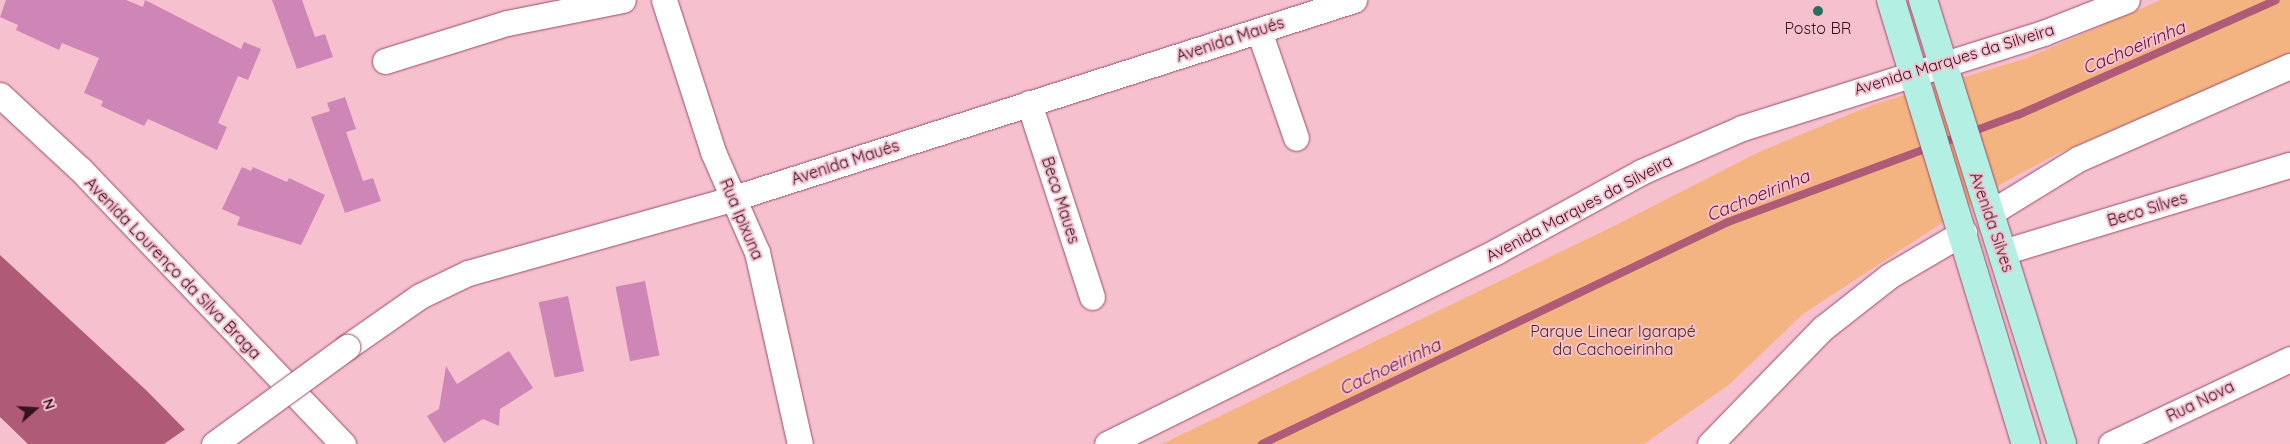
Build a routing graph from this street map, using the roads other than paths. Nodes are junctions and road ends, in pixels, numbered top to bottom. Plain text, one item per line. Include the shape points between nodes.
1 (624, 0) edge
2 (664, 0) edge
3 (1354, 0) edge
4 (1891, 0) edge
5 (1923, 0) edge
6 (2127, 0) edge
7 (1280, 10) edge
8 (1259, 31) junction
9 (385, 61) dead end
10 (2290, 66) edge
11 (1913, 70) junction
12 (1945, 72) junction
13 (0, 95) edge
14 (1029, 103) junction
15 (1296, 138) dead end
16 (2290, 165) edge
17 (734, 198) junction
18 (1987, 207) junction
19 (1960, 221) junction
20 (2004, 252) junction
21 (1092, 297) dead end
22 (2290, 359) edge
23 (214, 444) edge
24 (344, 444) edge
25 (800, 444) edge
26 (1107, 444) edge
27 (1710, 444) edge
28 (2026, 444) edge
29 (2062, 444) edge
30 (2111, 444) edge

1 - 9 street via 507,23
2 - 17 street, Rua Ipixuna via 713,152
3 - 7 street, Avenida Maués
4 - 11 main road, Avenida Silves
5 - 12 main road, Avenida Silves
6 - 12 street, Avenida Marques da Silveira
7 - 8 street, Avenida Maués
8 - 14 street, Avenida Maués
8 - 15 street
10 - 18 street via 2078,159
11 - 12 street, Avenida Marques da Silveira
11 - 19 main road, Avenida Silves
11 - 26 street, Avenida Marques da Silveira via 1742,128 1641,172 1497,251
12 - 18 main road, Avenida Silves
13 - 24 street, Avenida Lourenço da Silva Braga via 80,169
14 - 17 street, Avenida Maués
14 - 21 street, Beco Maues
16 - 20 street, Beco Silves
17 - 23 street, Avenida Maués, bridge via 468,274 420,296
17 - 25 street, Rua Ipixuna via 770,296
18 - 20 main road, Avenida Silves
19 - 27 street via 1823,328
19 - 28 main road, Avenida Silves
20 - 29 main road, Avenida Silves
22 - 30 street, Rua Nova

